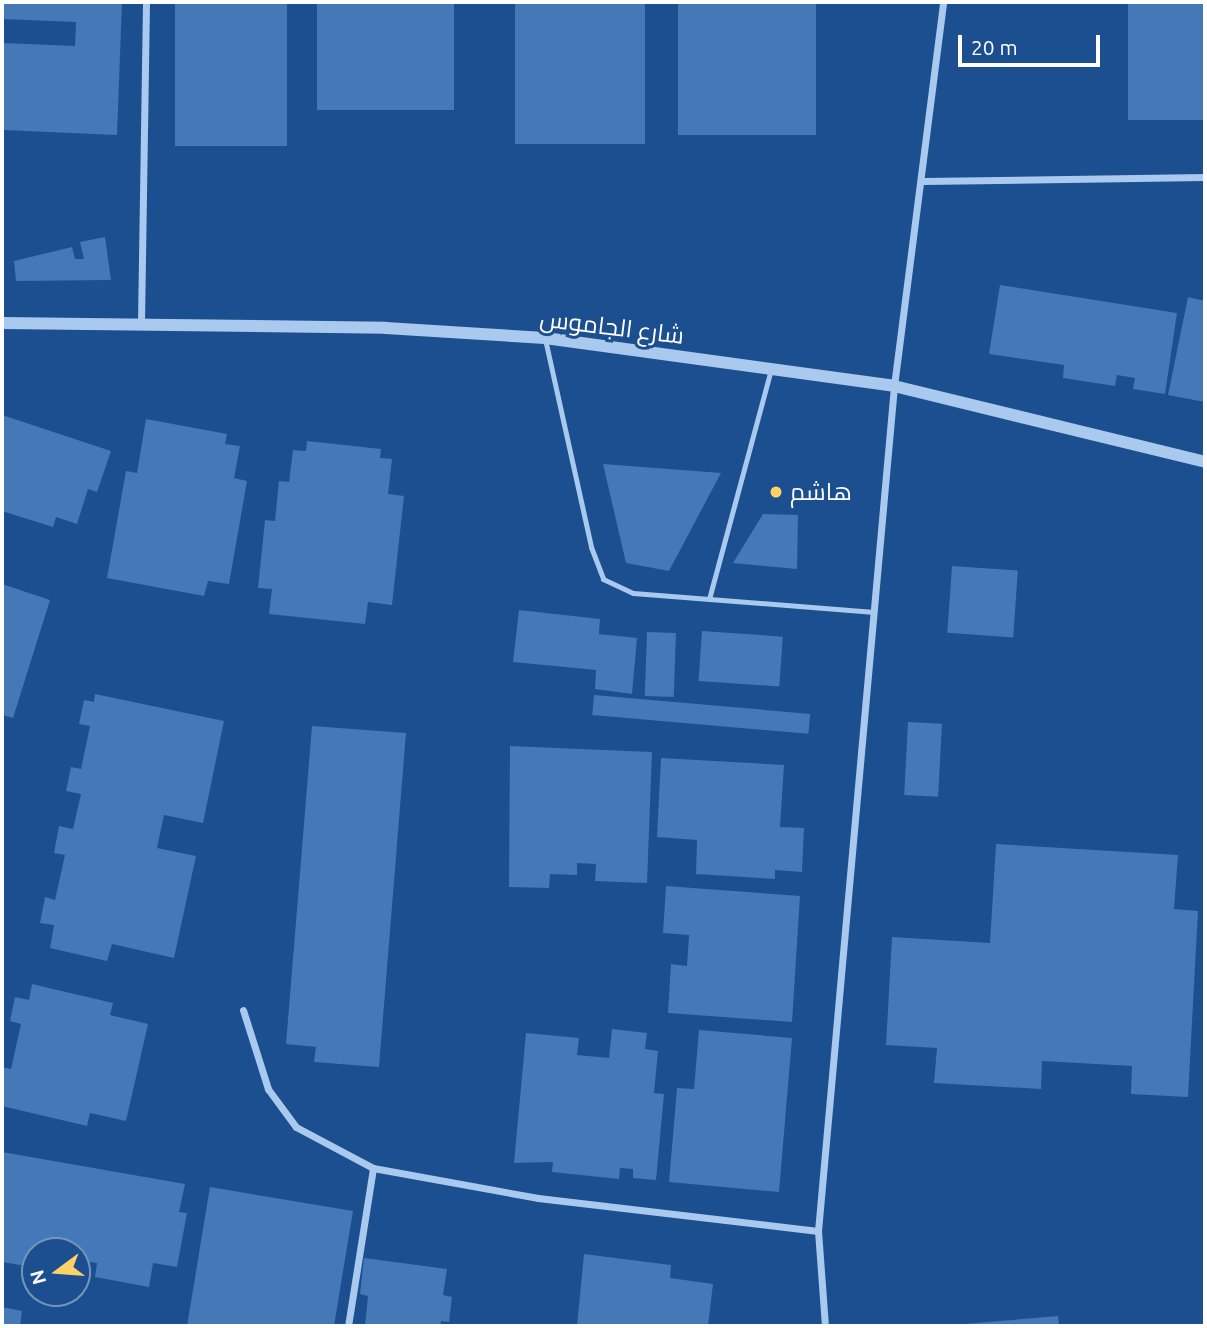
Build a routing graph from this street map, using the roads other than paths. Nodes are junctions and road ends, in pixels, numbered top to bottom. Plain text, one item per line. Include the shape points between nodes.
1 (146, 2) edge
2 (943, 2) edge
3 (1205, 177) edge
4 (923, 181) junction
5 (141, 322) junction
6 (2, 323) edge
7 (545, 338) junction
8 (771, 370) junction
9 (894, 386) junction
10 (1205, 462) edge
11 (709, 599) junction
12 (874, 612) junction
13 (243, 1010) dead end
14 (373, 1168) junction
15 (818, 1231) junction
16 (348, 1326) edge
17 (825, 1326) edge

1 - 5 street
2 - 4 street
3 - 4 street
4 - 9 street
5 - 6 street, شارع الجاموس
5 - 7 street, شارع الجاموس via 386,328
7 - 8 street, شارع الجاموس
7 - 11 lane via 591,547 603,579 633,593
8 - 9 street, شارع الجاموس
8 - 11 lane
9 - 10 street, شارع الجاموس
9 - 12 street
11 - 12 lane
12 - 15 street
13 - 14 street via 268,1090 296,1127
14 - 15 street via 538,1198
14 - 16 street
15 - 17 street

